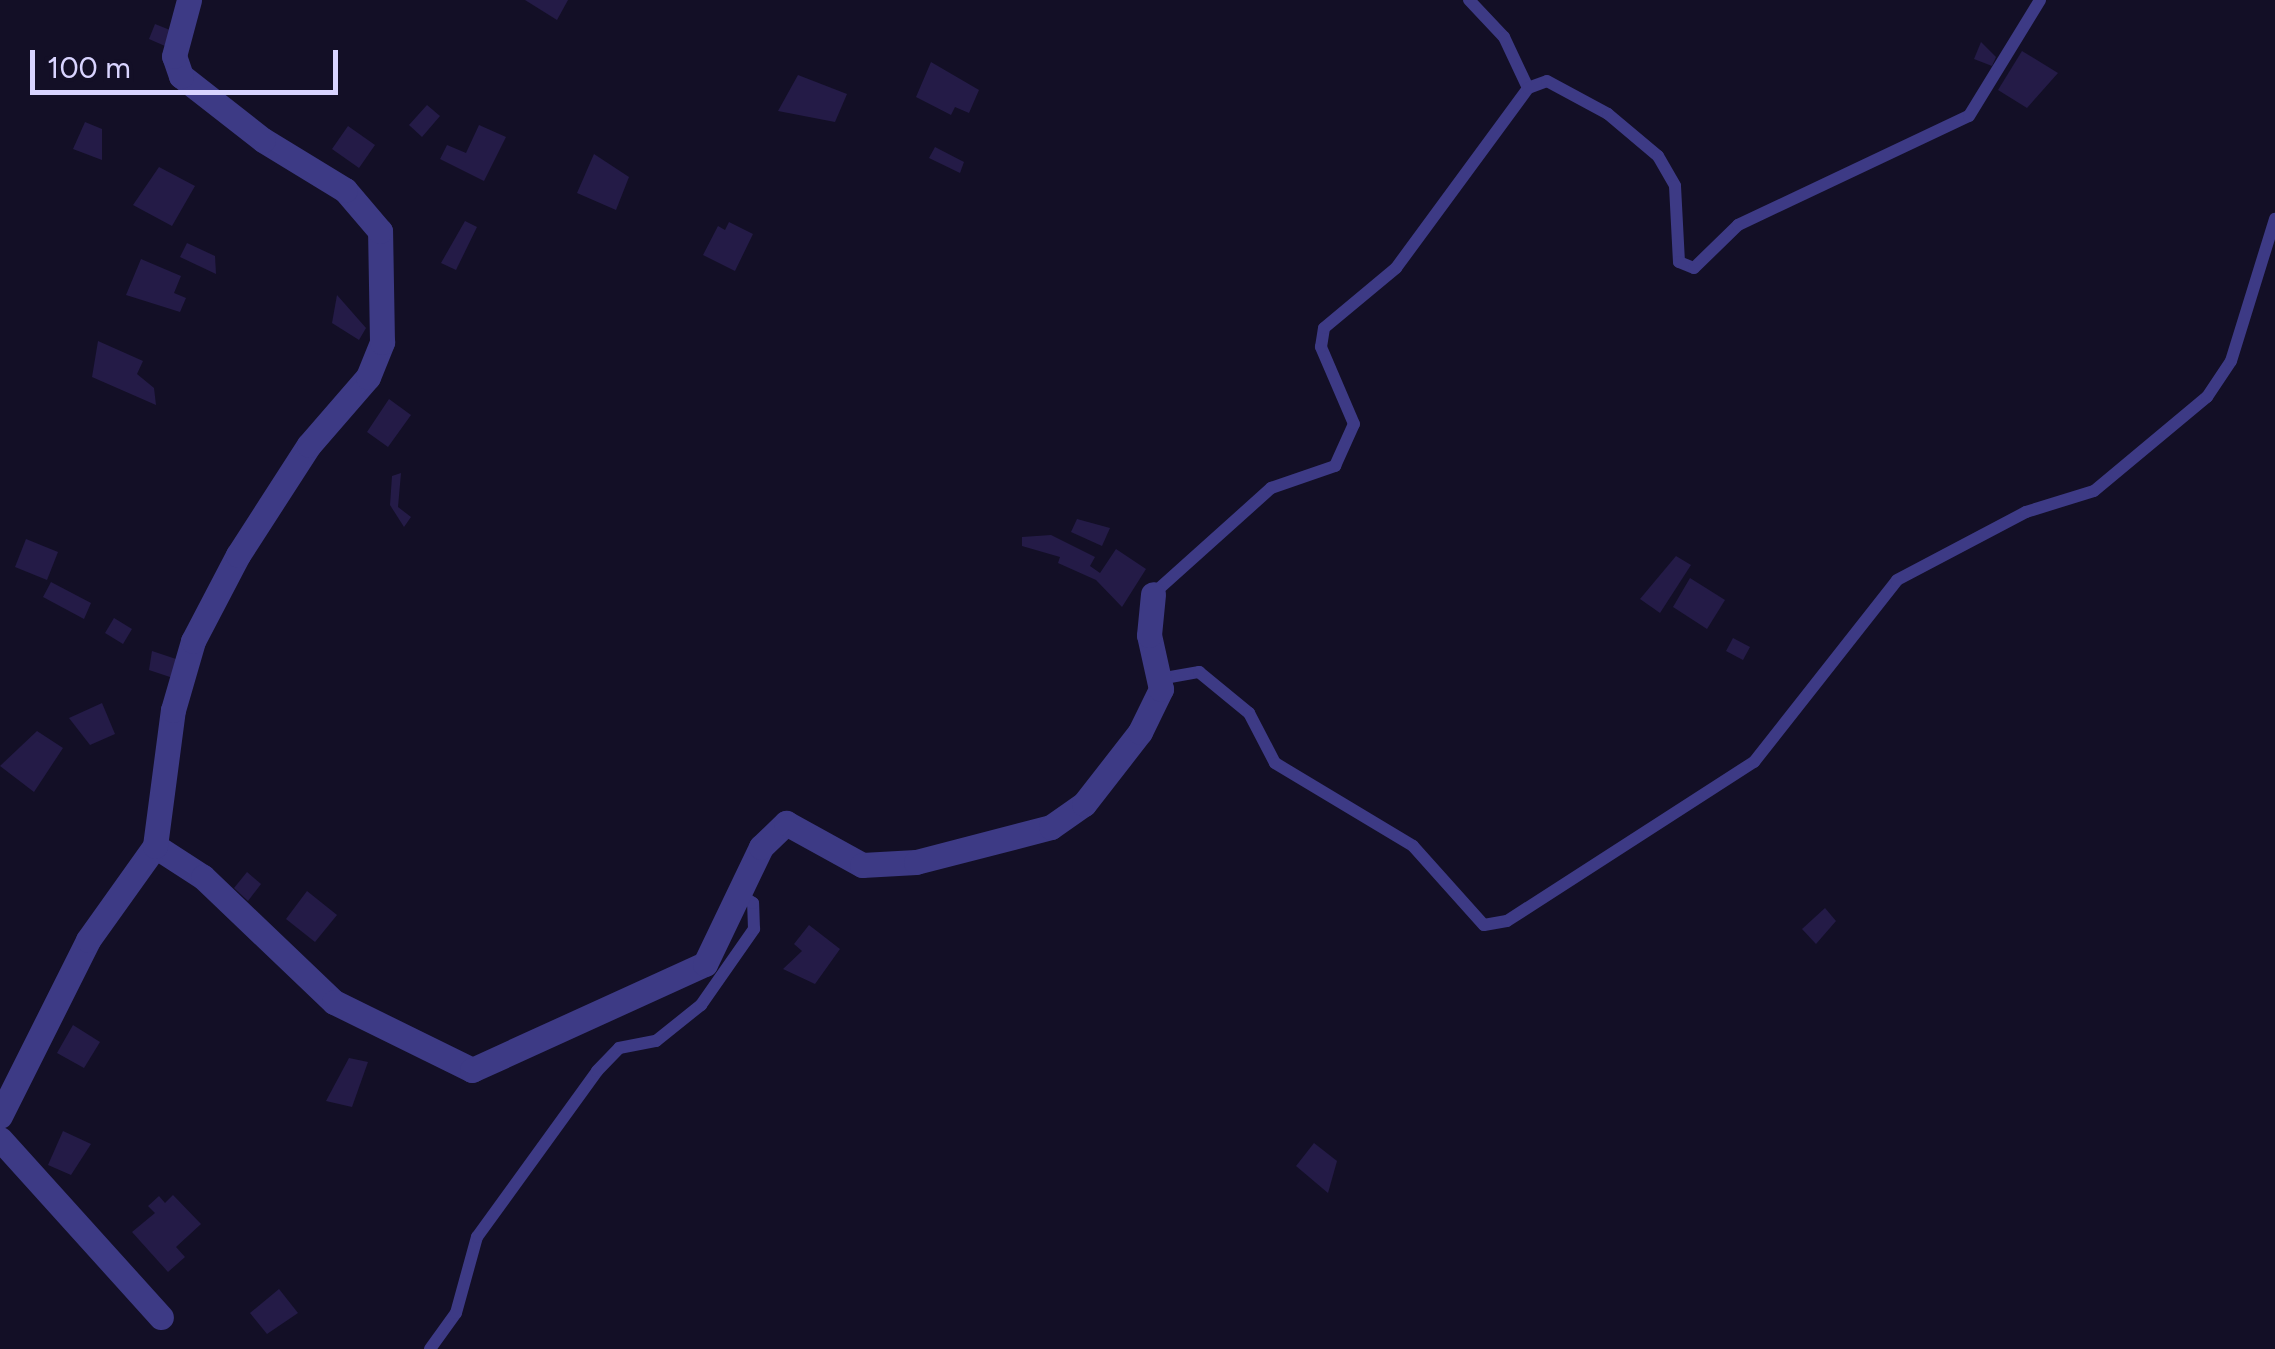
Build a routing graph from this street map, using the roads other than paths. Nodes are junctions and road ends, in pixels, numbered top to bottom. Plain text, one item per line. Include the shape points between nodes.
1 (188, 0) edge
2 (1469, 0) edge
3 (2040, 0) edge
4 (1528, 88) junction
5 (2275, 219) edge
6 (1152, 594) joint
7 (1158, 679) junction
8 (155, 846) junction
9 (739, 894) junction
10 (0, 1116) edge
11 (0, 1139) edge
12 (162, 1316) dead end
13 (430, 1349) edge

1 - 8 street via 174,56 181,76 262,140 346,190 380,231 382,342 368,376 309,445 238,555 193,642 173,710
2 - 4 lane via 1504,37
3 - 4 lane via 1969,116 1738,224 1694,268 1679,262 1675,186 1658,156 1608,114 1547,82
4 - 6 lane via 1396,268 1324,328 1321,347 1354,424 1335,466 1271,488
5 - 7 lane via 2232,361 2207,397 2094,491 2026,512 1898,580 1754,762 1507,921 1484,924 1413,846 1275,763 1249,713 1200,672
6 - 7 street via 1148,635
7 - 9 street via 1140,732 1084,804 1051,827 916,862 862,865 786,823 761,847
8 - 9 street via 202,876 334,1002 472,1070 705,964
8 - 10 street via 88,940
9 - 13 lane via 752,903 754,929 701,1005 656,1041 619,1048 597,1071 477,1237 456,1313
11 - 12 street

